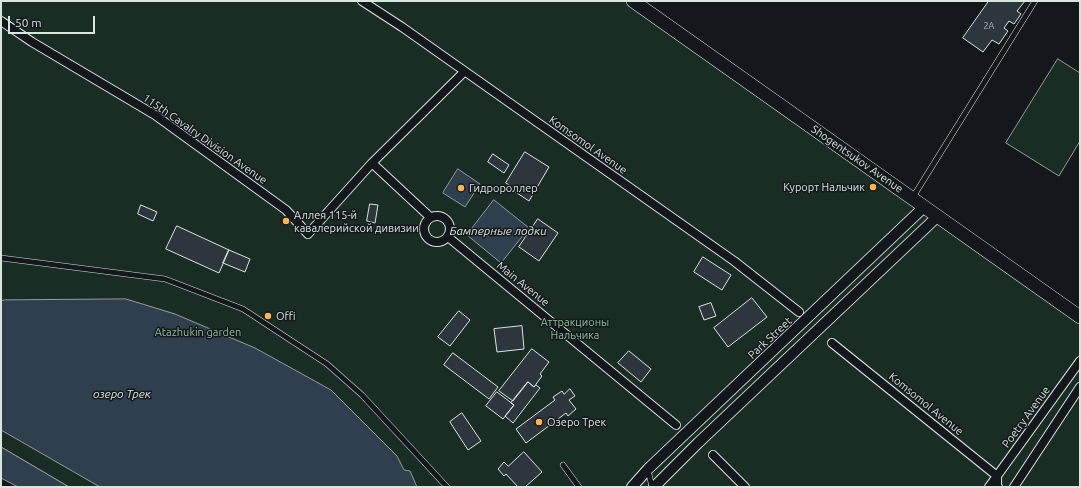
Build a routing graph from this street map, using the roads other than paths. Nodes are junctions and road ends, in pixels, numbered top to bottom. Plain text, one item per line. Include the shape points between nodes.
1 (362, 1) edge
2 (633, 1) edge
3 (1035, 1) edge
4 (1, 21) edge
5 (464, 72) junction
6 (372, 163) junction
7 (912, 198) junction
8 (924, 207) junction
9 (938, 216) junction
10 (430, 217) junction
11 (448, 237) junction
12 (1, 258) edge
13 (799, 312) dead end
14 (1080, 317) edge
15 (832, 343) dead end
16 (1080, 361) edge
17 (1080, 387) edge
18 (676, 425) dead end
19 (713, 455) dead end
20 (563, 464) dead end
21 (648, 469) junction
22 (997, 476) junction
23 (447, 487) edge
24 (579, 487) edge
25 (632, 487) edge
26 (653, 487) edge
27 (745, 487) edge
28 (989, 487) edge
29 (998, 487) edge
30 (1014, 487) edge

1 - 5 street, Komsomol Avenue
2 - 7 street, Shogentsukov Avenue
3 - 7 lane
4 - 6 street, 115th Cavalry Division Avenue via 155,115 286,210 308,234
5 - 6 street
5 - 13 street, Komsomol Avenue via 734,261
6 - 10 street
7 - 8 street, Shogentsukov Avenue
8 - 9 street, Shogentsukov Avenue
8 - 21 street, Park Street
9 - 14 street, Shogentsukov Avenue
9 - 26 street
10 - 11 street via 440,215 448,220 451,228
10 - 11 street via 424,225 428,239 441,242
11 - 18 street, Main Avenue
12 - 23 lane via 165,279 243,309 326,364 362,395
15 - 22 street, Komsomol Avenue
16 - 22 street, Poetry Avenue
17 - 30 street
19 - 27 street
20 - 24 lane
21 - 25 street, Park Street
21 - 26 lane
22 - 28 street, Poetry Avenue
22 - 29 street

